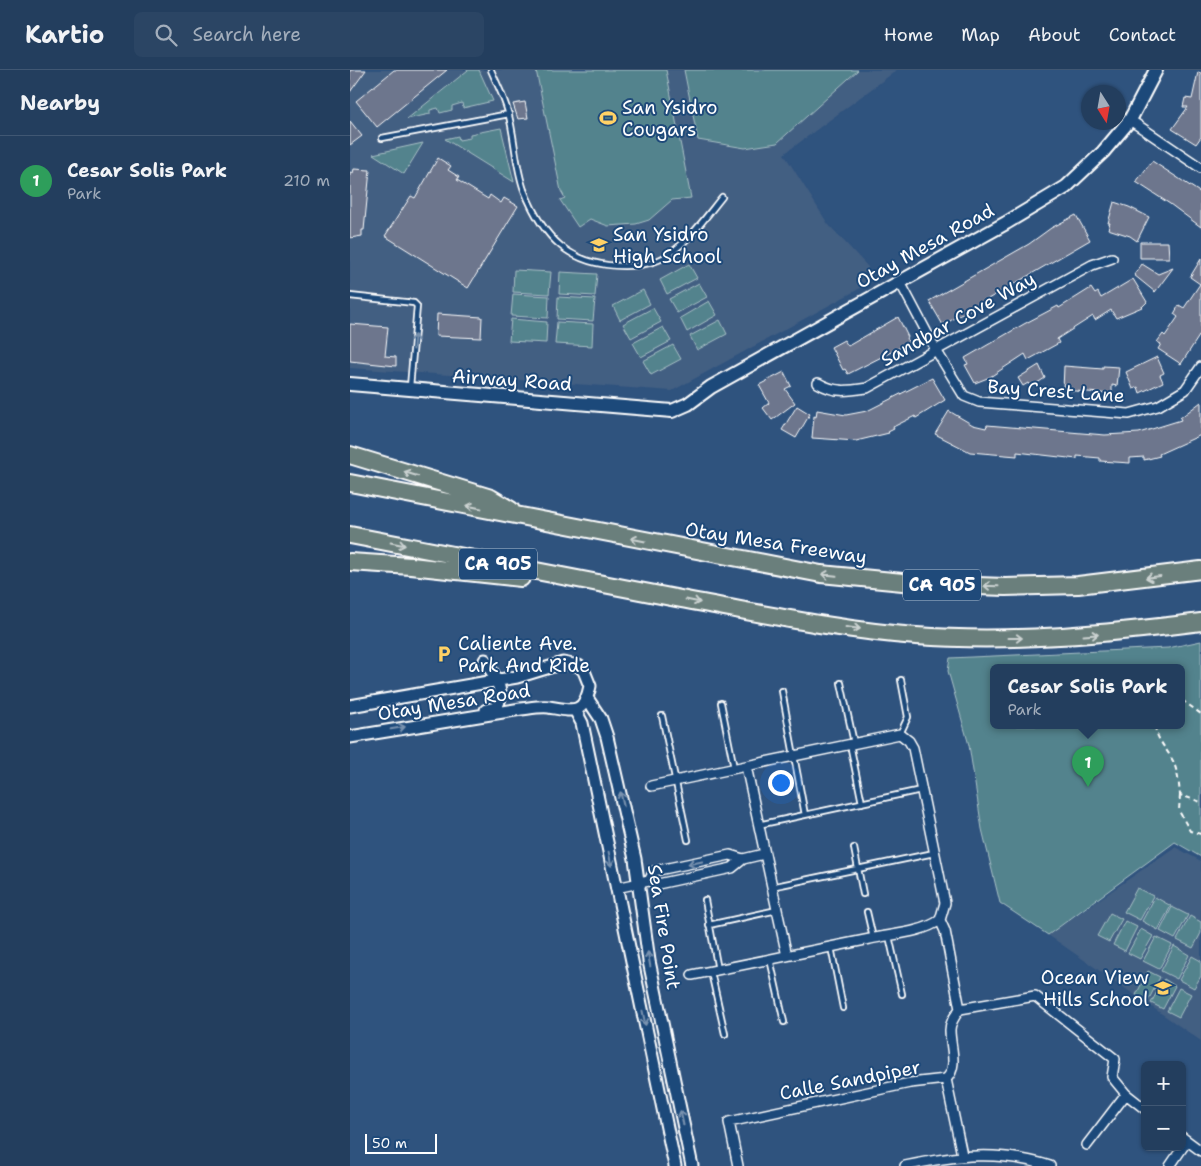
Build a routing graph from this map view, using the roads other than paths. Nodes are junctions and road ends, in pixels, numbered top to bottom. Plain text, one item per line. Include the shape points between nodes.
1 (490, 70) edge
2 (1156, 70) edge
3 (509, 114) junction
4 (1130, 120) junction
5 (382, 138) dead end
6 (1201, 168) edge
7 (722, 197) dead end
8 (1112, 258) dead end
9 (900, 282) junction
10 (350, 296) edge
11 (936, 350) junction
12 (1201, 368) edge
13 (818, 383) dead end
14 (350, 384) edge
15 (410, 391) junction
16 (672, 411) joint
17 (350, 455) edge
18 (350, 483) edge
19 (522, 516) junction
20 (350, 535) edge
21 (350, 562) edge
22 (1201, 570) edge
23 (645, 592) junction
24 (1201, 622) edge
25 (497, 680) junction
26 (901, 680) dead end
27 (841, 683) dead end
28 (476, 684) junction
29 (782, 691) dead end
30 (587, 698) junction
31 (721, 703) dead end
32 (350, 706) edge
33 (575, 710) junction
34 (662, 716) dead end
35 (465, 717) junction
36 (900, 734) junction
37 (350, 737) edge
38 (852, 743) junction
39 (794, 755) junction
40 (746, 766) junction
41 (734, 768) junction
42 (675, 781) junction
43 (651, 786) dead end
44 (922, 790) junction
45 (862, 803) junction
46 (805, 815) junction
47 (758, 825) junction
48 (688, 840) dead end
49 (854, 848) dead end
50 (935, 853) junction
51 (764, 854) junction
52 (858, 869) junction
53 (644, 882) junction
54 (772, 887) junction
55 (616, 888) junction
56 (863, 894) dead end
57 (705, 900) dead end
58 (777, 910) junction
59 (867, 912) dead end
60 (940, 920) junction
61 (710, 926) junction
62 (889, 935) junction
63 (873, 938) junction
64 (831, 947) junction
65 (787, 956) junction
66 (770, 959) junction
67 (714, 971) junction
68 (692, 976) dead end
69 (902, 994) dead end
70 (843, 1008) dead end
71 (960, 1009) junction
72 (784, 1022) dead end
73 (725, 1034) dead end
74 (946, 1079) junction
75 (1126, 1094) junction
76 (1141, 1106) edge
77 (1186, 1140) edge
78 (1087, 1144) dead end
79 (1178, 1151) edge
80 (1201, 1152) edge
81 (962, 1155) junction
82 (675, 1166) edge
83 (692, 1166) edge
84 (738, 1166) edge
85 (905, 1166) edge
86 (1050, 1166) edge
87 (1170, 1166) edge

1 - 3 lane
2 - 4 main road, Otay Mesa Road
3 - 5 lane
3 - 7 lane via 524,188 539,222 552,239 584,261 604,266 632,266 666,256 692,234
4 - 6 street
4 - 9 main road, Otay Mesa Road via 1103,152 1066,187
8 - 11 street, Sandbar Cove Way via 1092,264
9 - 11 street, Bay Crest Lane
9 - 16 main road, Otay Mesa Road
15 -> 10 lane via 417,306 414,303
11 - 12 street, Bay Crest Lane via 964,396 979,402 1129,414 1158,406 1185,390
11 - 13 street, Sandbar Cove Way via 867,388 842,392
14 - 15 main road, Airway Road
15 - 16 main road, Airway Road
19 -> 17 highway via 491,498
19 -> 18 highway, Otay Mesa Freeway / CA 905
22 -> 19 highway, Otay Mesa Freeway / CA 905 via 1078,585 923,584 821,574
20 -> 23 highway, CA 905
21 - 23 highway
23 -> 24 highway, CA 905 via 838,626 916,636 1042,638
25 - 28 street, Otay Mesa Road
25 - 28 street via 485,660 484,670
25 - 30 street, Otay Mesa Road via 569,663 579,666 589,678
25 - 35 street via 499,704
26 - 36 lane via 908,717
27 - 38 lane
28 - 32 street, Otay Mesa Road
29 - 39 lane
30 - 33 street
53 -> 30 street, Sea Fire Point via 635,859 607,737
31 - 41 lane
33 - 35 street, Otay Mesa Road via 537,708
33 -> 55 street, Sea Fire Point via 582,723
34 - 42 lane
37 -> 35 street, Otay Mesa Road
36 - 38 street
36 - 44 street via 913,748
38 - 39 street
38 - 45 lane
39 - 40 street
39 - 46 lane
40 - 41 street
40 - 47 street
41 - 42 street
42 - 43 street
42 - 48 lane
44 - 45 lane
44 - 50 street
45 - 46 lane
46 - 47 lane
47 - 51 street
49 - 52 lane
50 - 52 lane
50 - 60 street via 945,903
51 - 53 street via 742,859 732,868 658,884
51 - 54 street
52 - 54 lane
52 - 56 lane
53 - 55 street
83 -> 53 street, Sea Fire Point via 649,961
54 - 58 street
55 -> 82 street, Sea Fire Point
57 - 61 lane
58 - 61 lane
58 - 65 street
59 - 63 lane
60 - 62 street
60 - 71 street
61 - 67 lane
62 - 63 street
62 - 69 lane
63 - 64 street
64 - 65 street
64 - 70 lane
65 - 66 street
66 - 67 street
66 - 72 lane
67 - 68 street
67 - 73 lane
71 - 74 street via 950,1029 953,1068
71 - 75 street via 1035,996 1115,1059 1112,1077
74 - 81 street, Calle Sandpiper
74 - 84 street, Calle Sandpiper via 729,1122
75 - 76 street
75 - 78 street
77 - 80 street
79 - 87 street
81 - 85 street
81 - 86 street via 1021,1158

